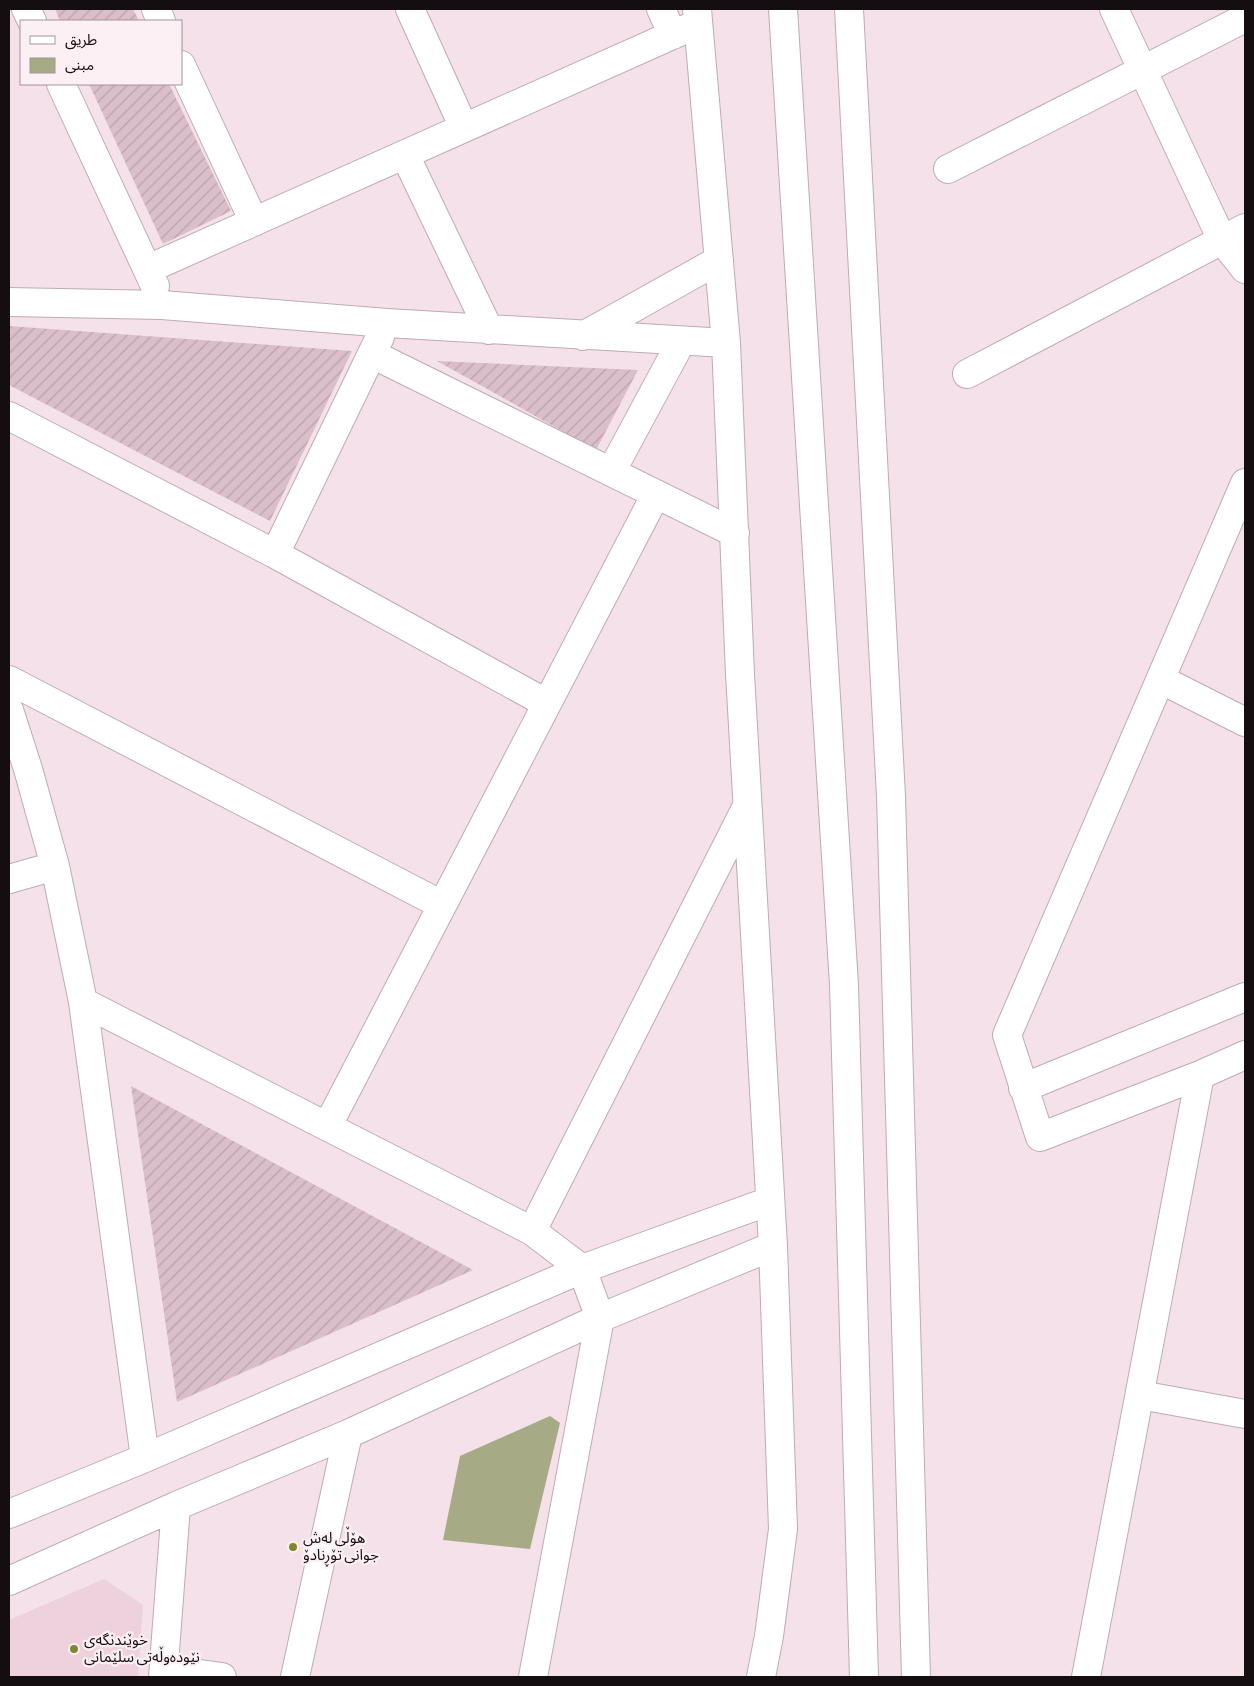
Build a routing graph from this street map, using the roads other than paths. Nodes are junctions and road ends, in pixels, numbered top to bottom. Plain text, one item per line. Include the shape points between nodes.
1 (410, 9) edge
2 (661, 9) edge
3 (783, 9) edge
4 (849, 9) edge
5 (1114, 9) edge
6 (1245, 18) edge
7 (689, 23) edge
8 (182, 67) edge
9 (1143, 70) junction
10 (61, 85) edge
11 (464, 128) junction
12 (405, 155) junction
13 (948, 169) dead end
14 (254, 222) junction
15 (1233, 234) edge
16 (719, 260) junction
17 (148, 269) junction
18 (1245, 269) edge
19 (9, 302) edge
20 (162, 305) junction
21 (387, 323) junction
22 (489, 330) junction
23 (583, 336) junction
24 (681, 342) junction
25 (726, 344) junction
26 (372, 354) junction
27 (967, 374) dead end
28 (9, 416) edge
29 (611, 472) junction
30 (1245, 484) edge
31 (656, 494) junction
32 (735, 533) junction
33 (275, 554) junction
34 (9, 680) edge
35 (1162, 680) junction
36 (546, 703) junction
37 (9, 710) edge
38 (1245, 722) edge
39 (747, 805) junction
40 (55, 866) junction
41 (9, 879) edge
42 (442, 905) junction
43 (1245, 997) edge
44 (83, 1002) junction
45 (1245, 1055) edge
46 (1200, 1075) junction
47 (1023, 1088) junction
48 (328, 1125) junction
49 (770, 1201) junction
50 (532, 1231) junction
51 (773, 1246) junction
52 (582, 1269) junction
53 (600, 1318) junction
54 (1140, 1395) junction
55 (1245, 1414) edge
56 (348, 1434) junction
57 (145, 1458) junction
58 (176, 1506) junction
59 (9, 1514) edge
60 (9, 1581) edge
61 (164, 1673) edge
62 (222, 1677) edge
63 (296, 1677) edge
64 (533, 1677) edge
65 (761, 1677) edge
66 (864, 1677) edge
67 (916, 1677) edge
68 (1086, 1677) edge

1 - 11 street
2 - 7 street
3 - 66 street via 844,985
4 - 67 street via 891,796
5 - 9 street
6 - 9 street
7 - 11 street
7 - 16 street
8 - 14 street
9 - 13 street
9 - 15 street
10 - 17 street
11 - 12 street
12 - 14 street
12 - 22 street
14 - 17 street
15 - 18 street
15 - 27 street
16 - 23 street
16 - 25 street
17 - 20 street
19 - 20 street
20 - 21 street
21 - 22 street
21 - 26 street
22 - 23 street
23 - 24 street
24 - 25 street
24 - 29 street
25 - 32 street
26 - 29 street
26 - 33 street
28 - 33 street
29 - 31 street
30 - 35 street
31 - 32 street
31 - 36 street
32 - 39 street
33 - 36 street
34 - 42 street
35 - 38 street
35 - 47 street via 1007,1035
36 - 42 street
37 - 40 street
39 - 49 street
39 - 50 street
40 - 41 street
40 - 44 street
42 - 48 street
43 - 47 street
44 - 48 street
44 - 57 street
45 - 46 street
46 - 47 street via 1040,1137
46 - 54 street
48 - 50 street
49 - 51 street
49 - 52 street
50 - 52 street
51 - 53 street
51 - 65 street via 783,1530
52 - 53 street
52 - 57 street
53 - 56 street
53 - 64 street
54 - 55 street
54 - 68 street
56 - 58 street
56 - 63 street
57 - 59 street
58 - 60 street
58 - 61 street
61 - 62 street

